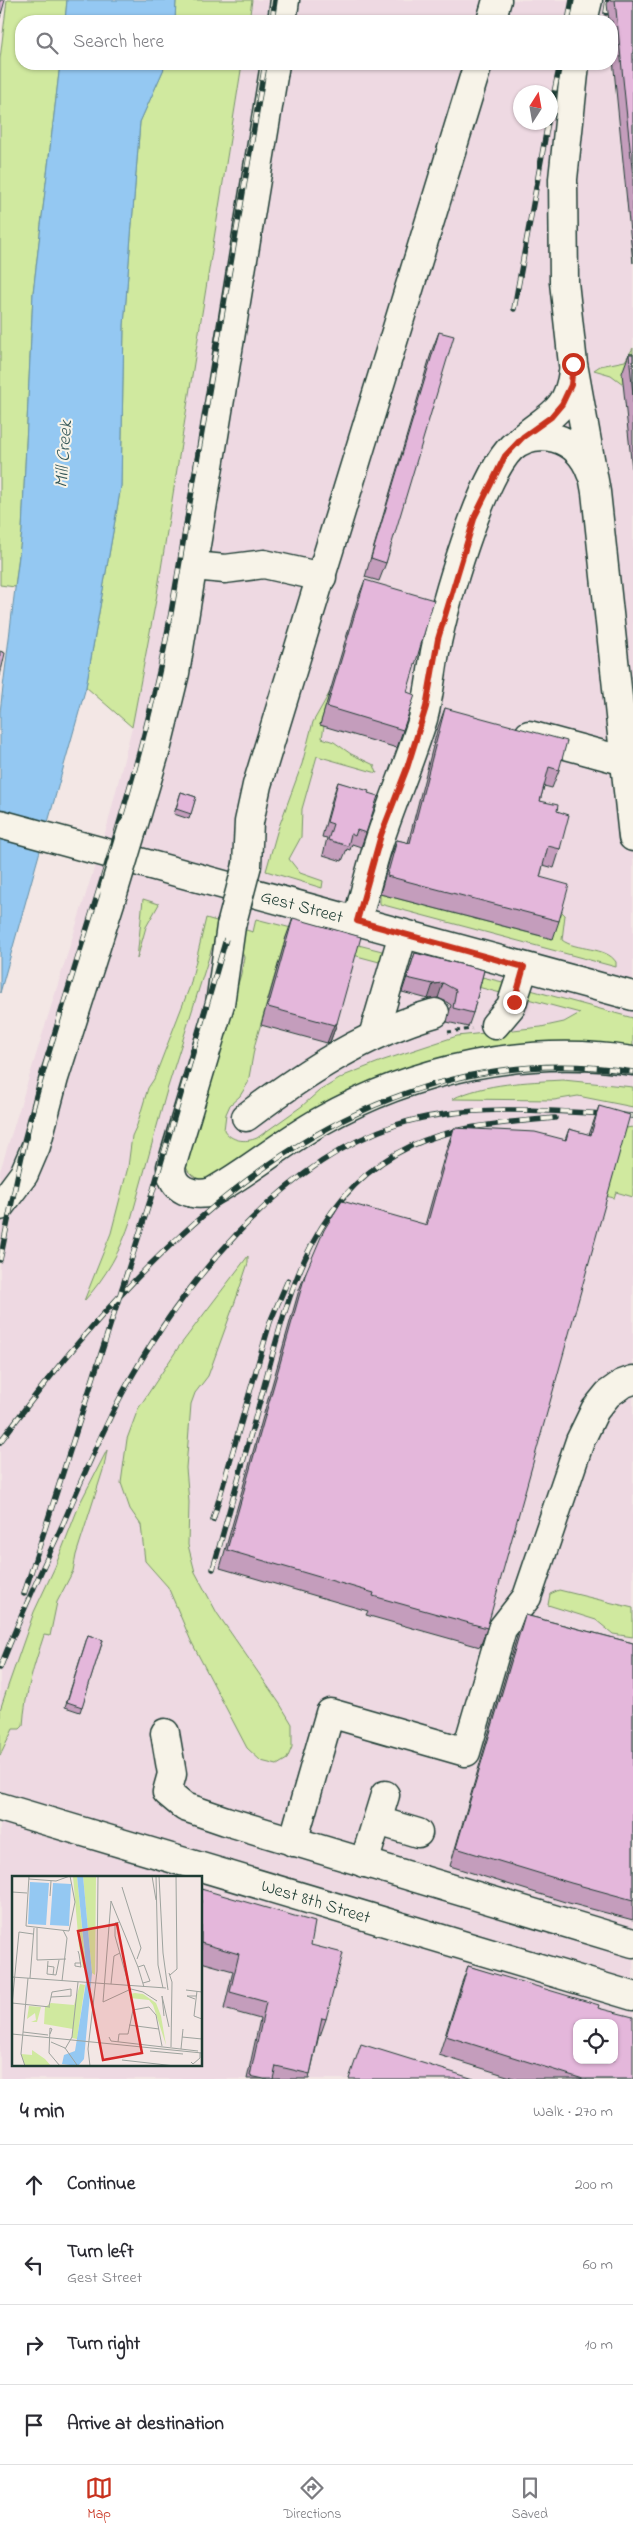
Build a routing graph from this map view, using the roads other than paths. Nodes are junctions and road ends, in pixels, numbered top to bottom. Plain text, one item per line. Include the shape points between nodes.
1 (285, 0) edge
2 (497, 0) edge
3 (588, 0) edge
4 (283, 15) edge
5 (493, 15) edge
6 (584, 15) edge
7 (273, 70) edge
8 (476, 70) edge
9 (574, 70) edge
10 (573, 364) junction
11 (512, 447) junction
12 (596, 492) junction
13 (194, 566) junction
14 (322, 577) junction
15 (426, 707) junction
16 (454, 715) edge
17 (502, 728) edge
18 (624, 761) junction
19 (0, 824) edge
20 (633, 837) edge
21 (357, 921) junction
22 (404, 934) junction
23 (524, 967) junction
24 (633, 996) edge
25 (435, 1013) dead end
26 (495, 1025) dead end
27 (373, 1036) junction
28 (633, 1061) edge
29 (246, 1117) dead end
30 (0, 1206) edge
31 (633, 1380) edge
32 (514, 1613) junction
33 (540, 1621) edge
34 (165, 1733) dead end
35 (385, 1795) dead end
36 (0, 1807) edge
37 (378, 1821) junction
38 (418, 1833) dead end
39 (292, 1842) junction
40 (364, 1863) junction
41 (633, 1943) edge
42 (633, 1996) edge

1 - 4 street
2 - 5 street
3 - 6 street
7 - 13 street
8 - 14 street
9 - 10 street via 562,202 564,282
10 - 11 street via 571,385 557,411
10 - 12 street
11 - 12 street via 537,436 564,441 586,462
11 - 15 street via 487,487 475,516 438,639
12 - 18 street
13 - 14 street via 224,569 264,564
13 - 30 street, bridge via 175,673 157,746 114,890 54,1078 36,1146 24,1174
14 - 28 street, bridge via 253,799 247,865 231,926 220,1004 171,1167 173,1179 186,1192 200,1195 212,1192 319,1121 371,1095 411,1081 483,1064 531,1058 583,1056
15 - 16 street
15 - 21 street via 381,835
17 - 18 street
18 - 20 street
19 - 21 street, Gest Street
21 - 22 street, Gest Street
22 - 23 street, Gest Street
22 - 27 street
23 - 24 street, Gest Street
23 - 26 street via 511,1006
25 - 27 street
27 - 29 street via 303,1077
31 - 32 street via 608,1394 589,1421 527,1597
32 - 33 street
32 - 39 street via 502,1629 466,1752 330,1713
34 - 39 street via 172,1774 167,1792 185,1807
35 - 37 street
36 - 42 street, West 8th Street
37 - 38 street
37 - 40 street
39 - 40 street
40 - 41 street

